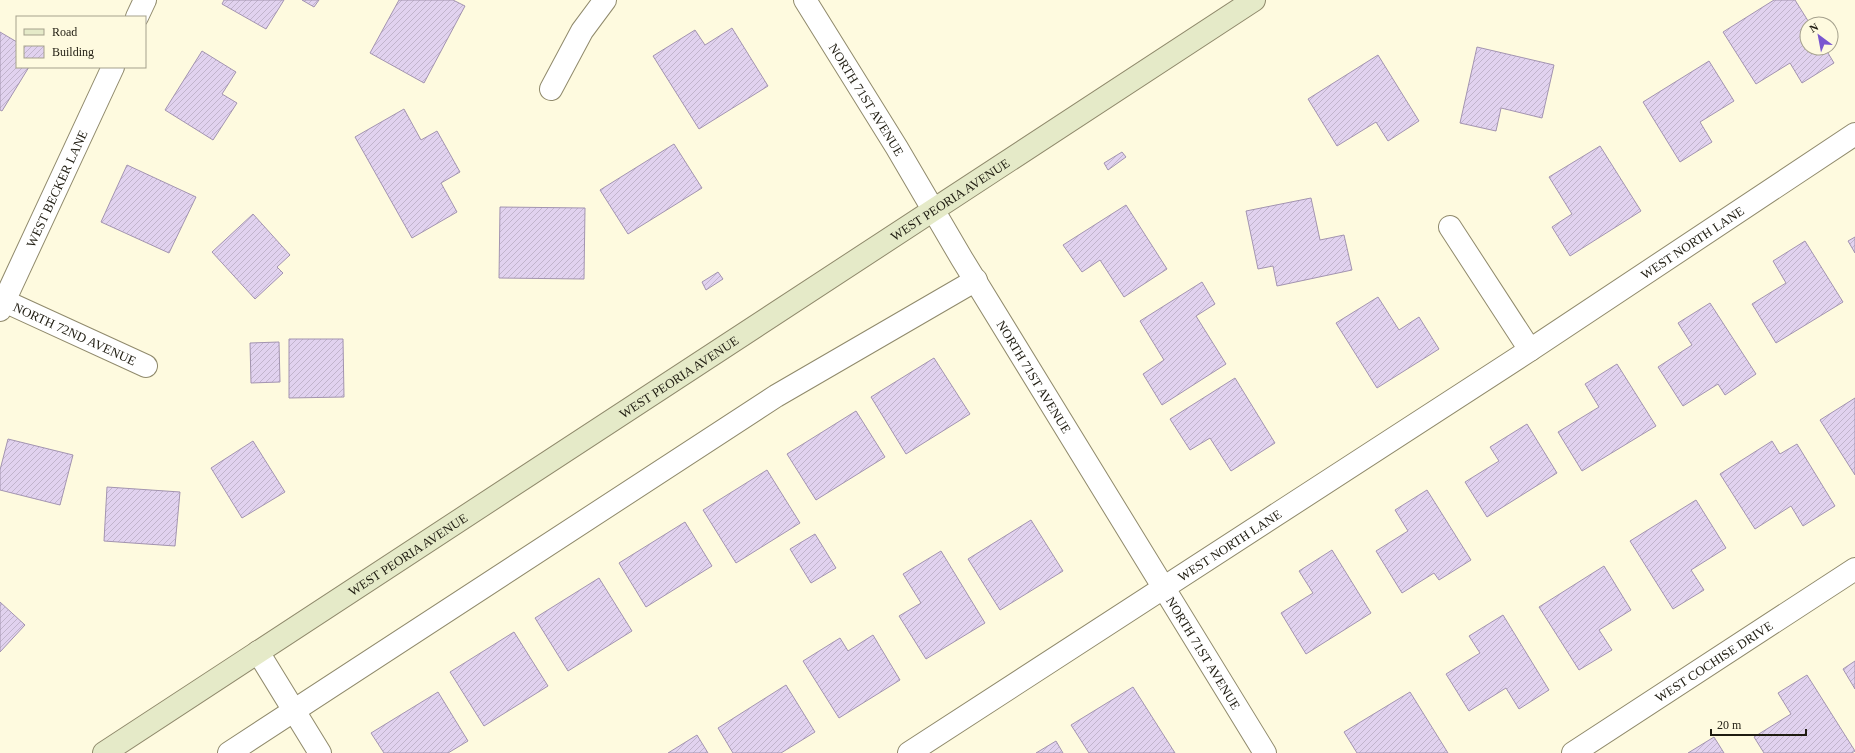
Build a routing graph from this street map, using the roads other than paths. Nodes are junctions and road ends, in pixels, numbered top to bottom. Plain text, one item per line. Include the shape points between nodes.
1 (145, 0) edge
2 (605, 0) edge
3 (805, 0) edge
4 (1254, 0) edge
5 (137, 16) edge
6 (113, 68) edge
7 (551, 89) dead end
8 (1855, 134) edge
9 (933, 211) junction
10 (1450, 227) dead end
11 (976, 280) junction
12 (2, 306) edge
13 (1530, 350) junction
14 (146, 366) dead end
15 (1855, 569) edge
16 (1162, 587) junction
17 (258, 652) junction
18 (294, 711) junction
19 (104, 753) edge
20 (229, 753) edge
21 (320, 753) edge
22 (909, 753) edge
23 (1265, 753) edge
24 (1573, 753) edge

1 - 5 street
2 - 7 street via 582,30
3 - 9 street, NORTH 71ST AVENUE
4 - 9 main road, WEST PEORIA AVENUE
6 - 12 street, WEST BECKER LANE
8 - 13 street, WEST NORTH LANE
9 - 11 street, NORTH 71ST AVENUE
9 - 17 main road, WEST PEORIA AVENUE
10 - 13 street
11 - 16 street, NORTH 71ST AVENUE
11 - 18 street via 776,396
12 - 14 street, NORTH 72ND AVENUE
13 - 16 street, WEST NORTH LANE
15 - 24 street, WEST COCHISE DRIVE
16 - 22 street, WEST NORTH LANE
16 - 23 street, NORTH 71ST AVENUE
17 - 18 street
17 - 19 main road, WEST PEORIA AVENUE
18 - 20 street
18 - 21 street

